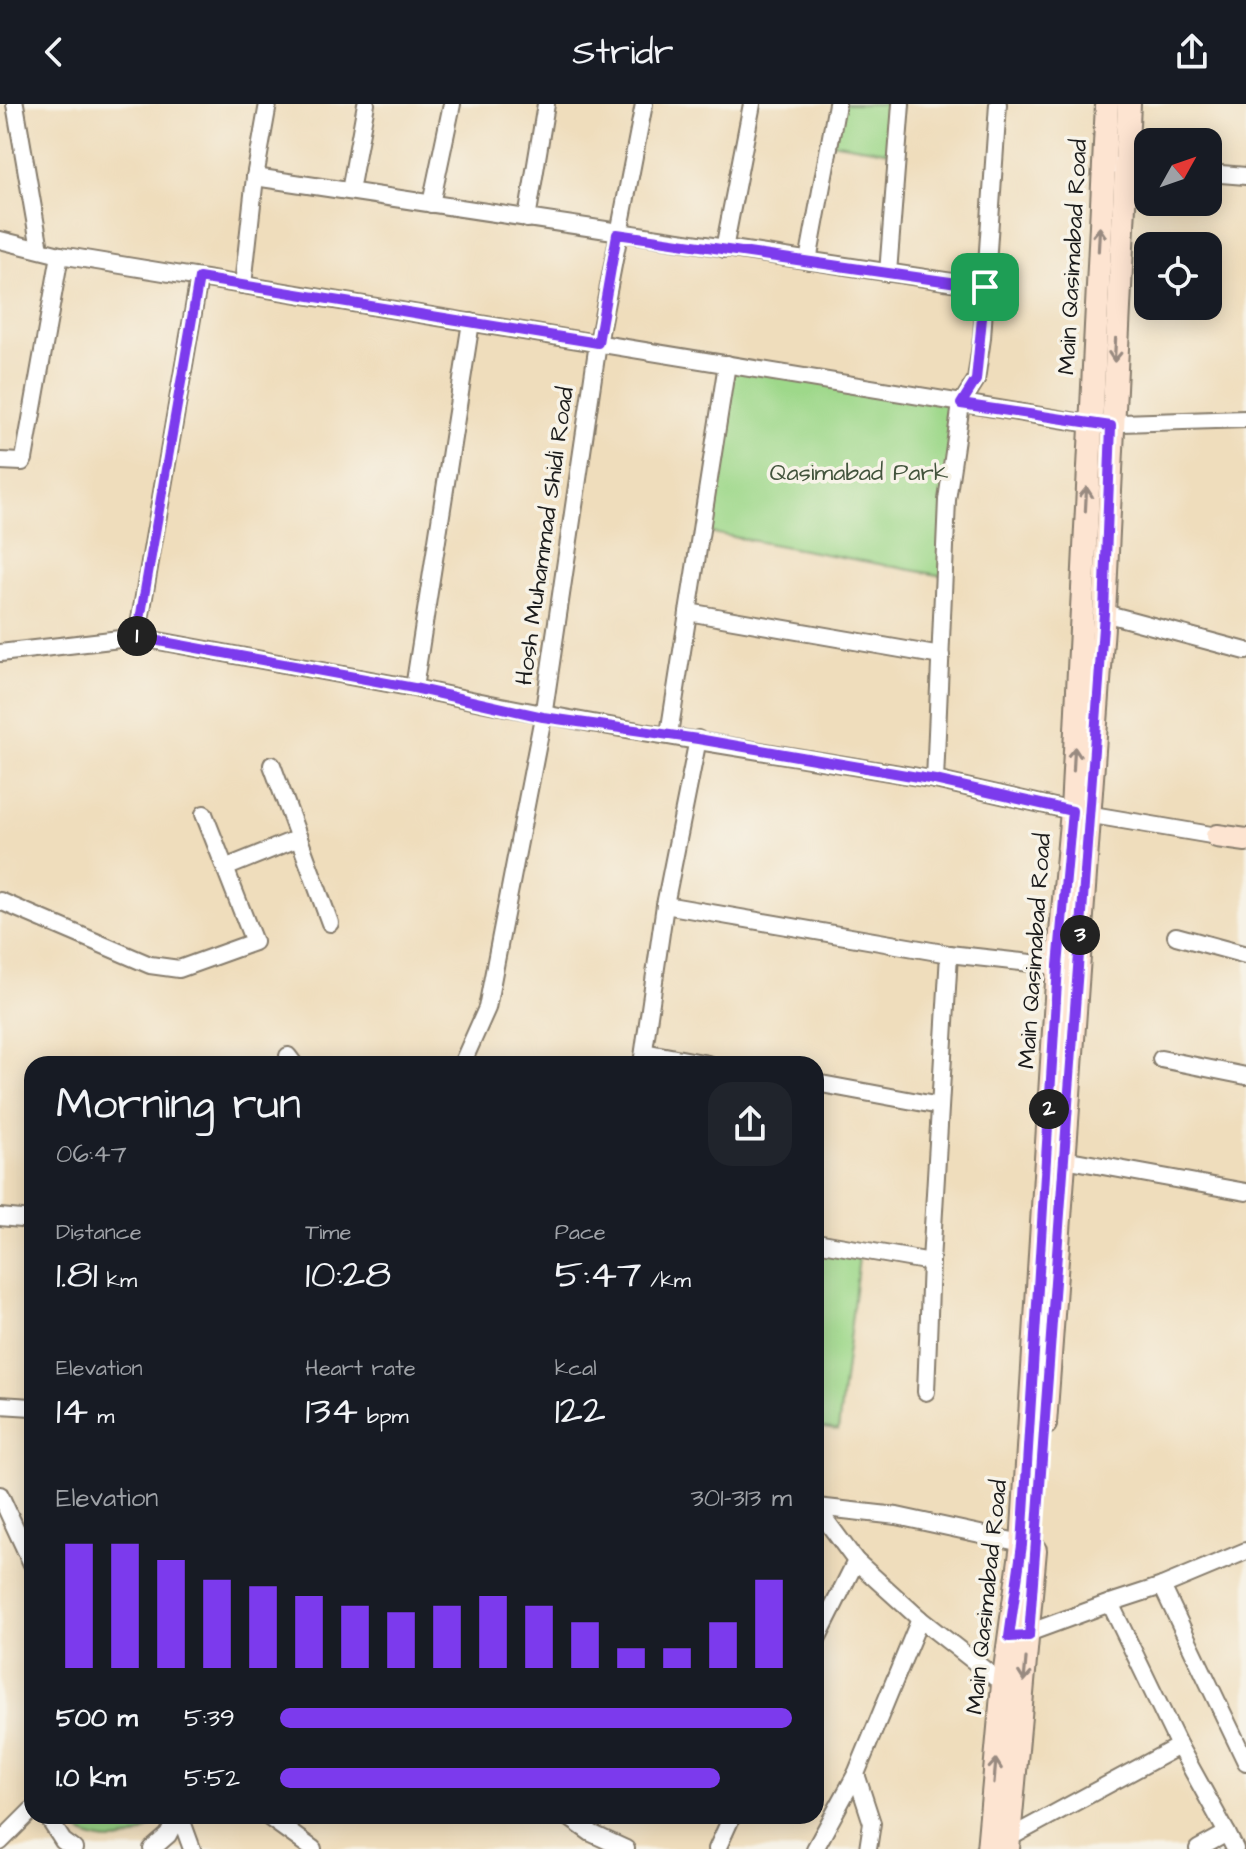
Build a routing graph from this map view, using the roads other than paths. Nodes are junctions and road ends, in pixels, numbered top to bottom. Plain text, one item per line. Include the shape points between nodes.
1 (15, 104) edge
2 (268, 104) edge
3 (366, 104) edge
4 (452, 104) edge
5 (546, 104) edge
6 (644, 104) edge
7 (752, 104) edge
8 (837, 104) edge
9 (901, 104) edge
10 (998, 104) edge
11 (1107, 104) edge
12 (1129, 104) edge
13 (1113, 166) junction
14 (1134, 168) edge
15 (1222, 174) edge
16 (1246, 176) edge
17 (255, 177) junction
18 (350, 191) junction
19 (431, 204) junction
20 (527, 219) junction
21 (617, 234) junction
22 (0, 240) edge
23 (40, 249) junction
24 (724, 249) junction
25 (60, 255) junction
26 (808, 261) junction
27 (888, 273) junction
28 (199, 278) junction
29 (243, 285) junction
30 (985, 287) junction
31 (471, 322) junction
32 (598, 343) junction
33 (727, 364) junction
34 (961, 404) junction
35 (1246, 419) edge
36 (1100, 425) junction
37 (0, 461) edge
38 (688, 612) junction
39 (1104, 613) junction
40 (137, 637) junction
41 (1246, 651) edge
42 (0, 653) edge
43 (941, 656) junction
44 (414, 688) junction
45 (543, 717) junction
46 (669, 734) junction
47 (698, 739) junction
48 (272, 765) dead end
49 (935, 780) junction
50 (1079, 813) junction
51 (204, 814) dead end
52 (1217, 836) joint
53 (299, 838) junction
54 (1246, 840) edge
55 (225, 868) junction
56 (0, 901) edge
57 (665, 905) junction
58 (330, 923) dead end
59 (1176, 936) dead end
60 (949, 954) junction
61 (1246, 955) edge
62 (1058, 966) junction
63 (466, 1056) edge
64 (643, 1056) edge
65 (1161, 1059) dead end
66 (1246, 1076) edge
67 (824, 1084) edge
68 (940, 1106) junction
69 (1064, 1159) junction
70 (1246, 1192) edge
71 (0, 1217) edge
72 (24, 1219) edge
73 (824, 1243) edge
74 (931, 1262) junction
75 (926, 1392) dead end
76 (0, 1405) edge
77 (24, 1406) edge
78 (0, 1495) edge
79 (824, 1508) edge
80 (824, 1518) edge
81 (1029, 1545) junction
82 (24, 1547) edge
83 (1246, 1551) edge
84 (856, 1561) junction
85 (1162, 1586) junction
86 (1110, 1603) junction
87 (920, 1619) junction
88 (824, 1625) edge
89 (1019, 1636) junction
90 (1003, 1684) junction
91 (1179, 1746) junction
92 (1246, 1762) edge
93 (856, 1774) junction
94 (24, 1818) edge
95 (52, 1824) edge
96 (174, 1824) edge
97 (182, 1824) edge
98 (278, 1824) edge
99 (578, 1824) edge
100 (595, 1824) edge
101 (728, 1824) edge
102 (591, 1833) junction
103 (1227, 1833) junction
104 (0, 1842) edge
105 (1008, 1843) edge
106 (74, 1849) edge
107 (152, 1849) edge
108 (192, 1849) edge
109 (313, 1849) edge
110 (626, 1849) edge
111 (717, 1849) edge
112 (815, 1849) edge
113 (868, 1849) edge
114 (988, 1849) edge
115 (1198, 1849) edge
116 (1235, 1849) edge

1 - 23 street
2 - 17 street
3 - 18 street
4 - 19 street
5 - 20 street
6 - 21 street, Hosh Muhammad Shidi Road
7 - 24 street
8 - 26 street
9 - 27 street
10 - 30 street
11 - 13 main road, Main Qasimabad Road
12 - 13 main road, Main Qasimabad Road
13 - 14 street
13 - 36 main road, Main Qasimabad Road
15 - 16 street
17 - 18 street
17 - 29 street
18 - 19 street
19 - 20 street
20 - 21 street
21 - 24 street
21 - 32 street, Hosh Muhammad Shidi Road
22 - 23 street
23 - 25 street
24 - 26 street
25 - 28 street
25 - 37 street via 24,459
26 - 27 street
27 - 30 street
28 - 29 street
28 - 40 street
29 - 31 street
30 - 34 street via 976,380
31 - 32 street
31 - 44 street
32 - 33 street
32 - 45 street, Hosh Muhammad Shidi Road
33 - 34 street
33 - 38 street
34 - 36 street
34 - 43 street via 947,500
35 - 36 street
36 - 39 main road, Main Qasimabad Road
50 -> 36 main road, Main Qasimabad Road
38 - 43 street
38 - 46 street
39 - 41 street
39 - 50 main road, Main Qasimabad Road
40 - 42 street
40 - 44 street
43 - 49 street
44 - 45 street
45 - 46 street
45 - 63 street, Hosh Muhammad Shidi Road via 487,1008
46 - 47 street
47 - 49 street
47 - 57 street
48 - 53 street
49 - 50 street
50 - 52 street
50 - 62 main road, Main Qasimabad Road
50 - 69 main road, Main Qasimabad Road
51 - 55 street
52 - 54 main road
53 - 55 street
53 - 58 street
55 - 56 street via 254,942 179,969 150,965
57 - 60 street
57 - 64 street
59 - 61 street
60 - 62 street
60 - 68 street
62 - 81 main road, Main Qasimabad Road
65 - 66 street
67 - 68 street
68 - 74 street
69 - 70 street
69 - 81 main road, Main Qasimabad Road
71 - 72 street
73 - 74 street
74 - 75 street
76 - 77 street
78 - 82 street
79 - 81 street via 897,1516
80 - 84 street
81 - 89 main road, Main Qasimabad Road
83 - 85 street
84 - 87 street
84 - 88 street
85 - 86 street
85 - 92 street
86 - 89 street
86 - 91 street
87 - 90 street
87 - 93 street
89 - 90 main road, Main Qasimabad Road
89 -> 105 main road, Main Qasimabad Road
114 -> 90 main road, Main Qasimabad Road
91 - 103 street
91 - 105 street
93 - 112 street
93 - 113 street via 872,1823
94 - 104 street
95 - 106 street
96 - 107 street
97 - 108 street
98 - 109 street
99 - 102 street
100 - 102 street
101 - 111 street
102 - 110 street
103 - 115 street
103 - 116 street

